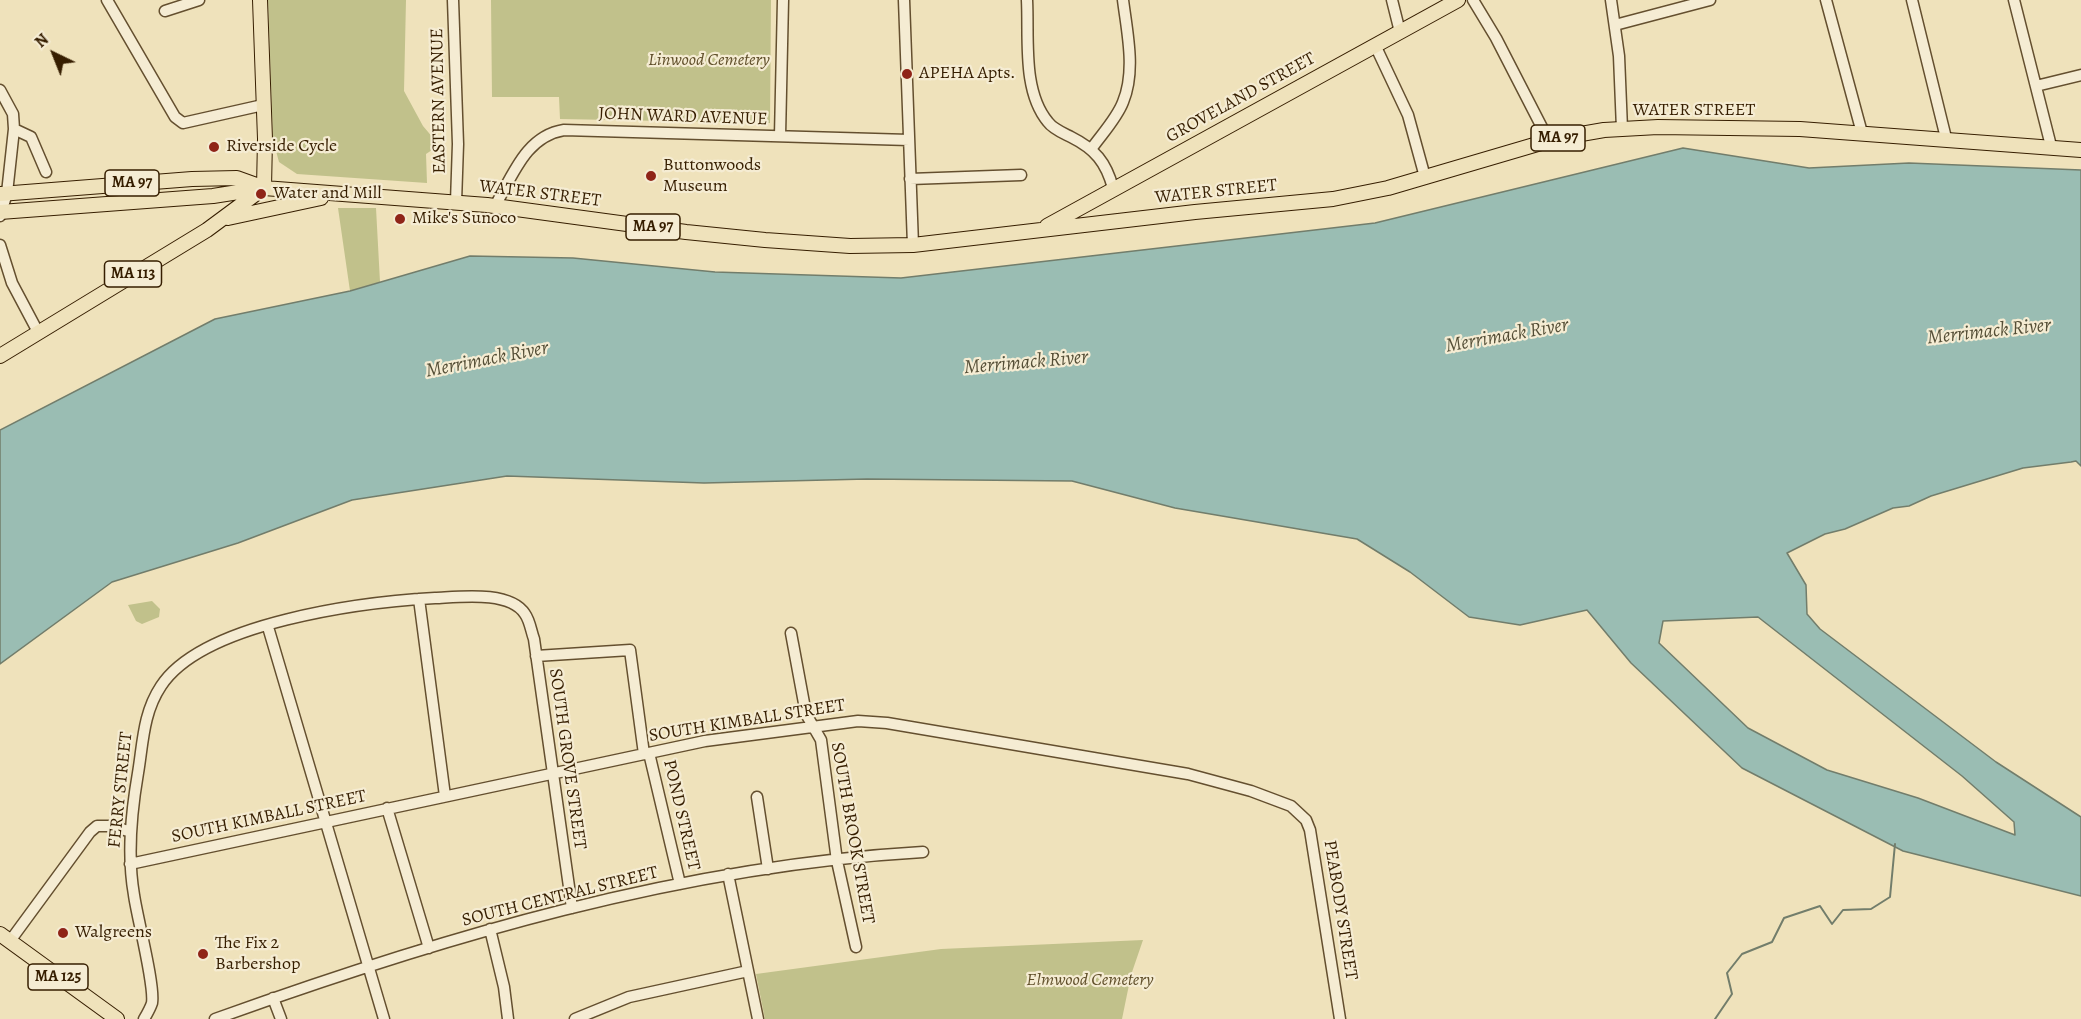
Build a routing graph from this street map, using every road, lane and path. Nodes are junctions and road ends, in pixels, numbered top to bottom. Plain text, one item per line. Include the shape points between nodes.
1 (107, 0) edge
2 (199, 0) edge
3 (260, 0) edge
4 (453, 0) edge
5 (783, 0) edge
6 (903, 0) edge
7 (1027, 0) edge
8 (1123, 0) edge
9 (1392, 0) edge
10 (1458, 0) edge
11 (1473, 0) edge
12 (1611, 0) edge
13 (1710, 0) edge
14 (1826, 0) edge
15 (1912, 0) edge
16 (2014, 0) edge
17 (165, 10) dead end
18 (1615, 25) junction
19 (1400, 32) junction
20 (1375, 45) junction
21 (2081, 75) edge
22 (2036, 86) junction
23 (0, 90) edge
24 (263, 105) junction
25 (1622, 129) junction
26 (1862, 133) junction
27 (13, 134) junction
28 (780, 136) junction
29 (1946, 138) junction
30 (909, 140) junction
31 (1550, 141) junction
32 (0, 143) edge
33 (2051, 146) junction
34 (1092, 148) junction
35 (2081, 150) edge
36 (46, 172) dead end
37 (1021, 175) dead end
38 (1425, 177) junction
39 (910, 179) junction
40 (264, 188) junction
41 (1113, 188) junction
42 (4, 194) edge
43 (350, 194) junction
44 (456, 202) junction
45 (495, 206) junction
46 (0, 213) edge
47 (220, 220) junction
48 (1043, 229) junction
49 (0, 245) edge
50 (913, 245) junction
51 (38, 332) junction
52 (0, 356) edge
53 (419, 599) junction
54 (526, 615) joint
55 (268, 627) junction
56 (791, 633) dead end
57 (536, 656) junction
58 (813, 727) junction
59 (647, 753) junction
60 (552, 773) junction
61 (445, 796) junction
62 (757, 797) dead end
63 (387, 808) junction
64 (1297, 810) joint
65 (324, 822) junction
66 (131, 832) junction
67 (923, 852) dead end
68 (837, 861) junction
69 (130, 864) junction
70 (768, 869) junction
71 (728, 874) junction
72 (680, 884) junction
73 (572, 908) junction
74 (490, 929) junction
75 (5, 938) edge
76 (856, 947) dead end
77 (429, 948) junction
78 (368, 967) junction
79 (748, 970) junction
80 (273, 998) junction
81 (115, 1018) edge
82 (579, 1018) edge
83 (144, 1019) edge
84 (214, 1019) edge
85 (281, 1019) edge
86 (384, 1019) edge
87 (508, 1019) edge
88 (758, 1019) edge
89 (1340, 1019) edge

1 - 24 street via 175,117 183,123
2 - 17 street
3 - 24 main road
4 - 44 street, EASTERN AVENUE
5 - 28 street
6 - 30 street
7 - 34 street via 1032,86 1041,113 1050,124
8 - 34 street via 1129,83 1123,102
9 - 19 street
10 - 19 main road, GROVELAND STREET
11 - 31 street
12 - 18 street
13 - 18 street
14 - 26 street
15 - 29 street
16 - 22 street
18 - 25 street
19 - 20 main road, GROVELAND STREET
20 - 38 street via 1408,115
20 - 41 main road, GROVELAND STREET
21 - 22 street
22 - 33 street
23 - 27 street via 13,114
24 - 40 main road
25 - 26 main road, WATER STREET / MA 97 via 1715,127
25 - 31 main road, WATER STREET / MA 97
26 - 29 main road, WATER STREET / MA 97
27 - 32 street
27 - 36 street via 32,137
27 - 42 street
28 - 30 street, JOHN WARD AVENUE
28 - 45 street, JOHN WARD AVENUE via 551,132 533,144
29 - 33 main road, WATER STREET / MA 97
30 - 39 street
31 - 38 main road, WATER STREET / MA 97
33 - 35 main road, WATER STREET / MA 97
34 - 41 street via 1109,172
37 - 39 street
38 - 48 main road, WATER STREET / MA 97 via 1333,199
39 - 50 street
40 - 42 main road, MA 97 via 237,178
40 - 43 main road, WATER STREET / MA 97
40 - 46 main road, MA 97 via 213,196
40 - 47 main road, WATER STREET / MA 113
41 - 48 main road, GROVELAND STREET
42 - 46 street
43 - 44 main road, WATER STREET / MA 97
43 - 47 main road, WATER STREET via 274,206
44 - 45 main road, WATER STREET / MA 97
45 - 50 main road, WATER STREET / MA 97 via 765,240 850,246
47 - 51 main road, WATER STREET / MA 113
48 - 50 main road, WATER STREET / MA 97
49 - 51 street via 12,283
51 - 52 main road, WATER STREET / MA 113
53 - 54 street, FERRY STREET via 495,598 514,604
53 - 55 street, FERRY STREET via 332,609
53 - 61 street
54 - 57 street, SOUTH GROVE STREET
55 - 65 street
55 - 66 street, FERRY STREET via 238,635 180,664 167,677 151,705 141,743
56 - 58 street, SOUTH BROOK STREET via 806,714
57 - 59 street, POND STREET via 630,650
57 - 60 street, SOUTH GROVE STREET
58 - 59 street, SOUTH KIMBALL STREET
58 - 64 street, SOUTH KIMBALL STREET via 858,721 887,723 1142,765 1251,791
58 - 68 street, SOUTH BROOK STREET via 821,740
59 - 60 street, SOUTH KIMBALL STREET
59 - 72 street, POND STREET
60 - 61 street, SOUTH KIMBALL STREET
60 - 73 street, SOUTH GROVE STREET
61 - 63 street, SOUTH KIMBALL STREET
62 - 70 street
63 - 65 street, SOUTH KIMBALL STREET
63 - 77 street
64 - 89 street, PEABODY STREET via 1310,830
65 - 69 street, SOUTH KIMBALL STREET
65 - 78 street
66 - 69 street, FERRY STREET
66 - 75 street via 97,826
67 - 68 street, SOUTH CENTRAL STREET
68 - 70 street, SOUTH CENTRAL STREET
68 - 76 street, SOUTH BROOK STREET
69 - 83 street, FERRY STREET via 152,1001
70 - 71 street, SOUTH CENTRAL STREET
71 - 72 street, SOUTH CENTRAL STREET
71 - 79 street
72 - 73 street, SOUTH CENTRAL STREET
73 - 74 street, SOUTH CENTRAL STREET
74 - 77 street, SOUTH CENTRAL STREET
74 - 87 street
75 - 81 main road, MA 125
77 - 78 street, SOUTH CENTRAL STREET
78 - 80 street, SOUTH CENTRAL STREET
78 - 86 street
79 - 82 street via 629,997
79 - 88 street
80 - 84 street, SOUTH CENTRAL STREET
80 - 85 street

